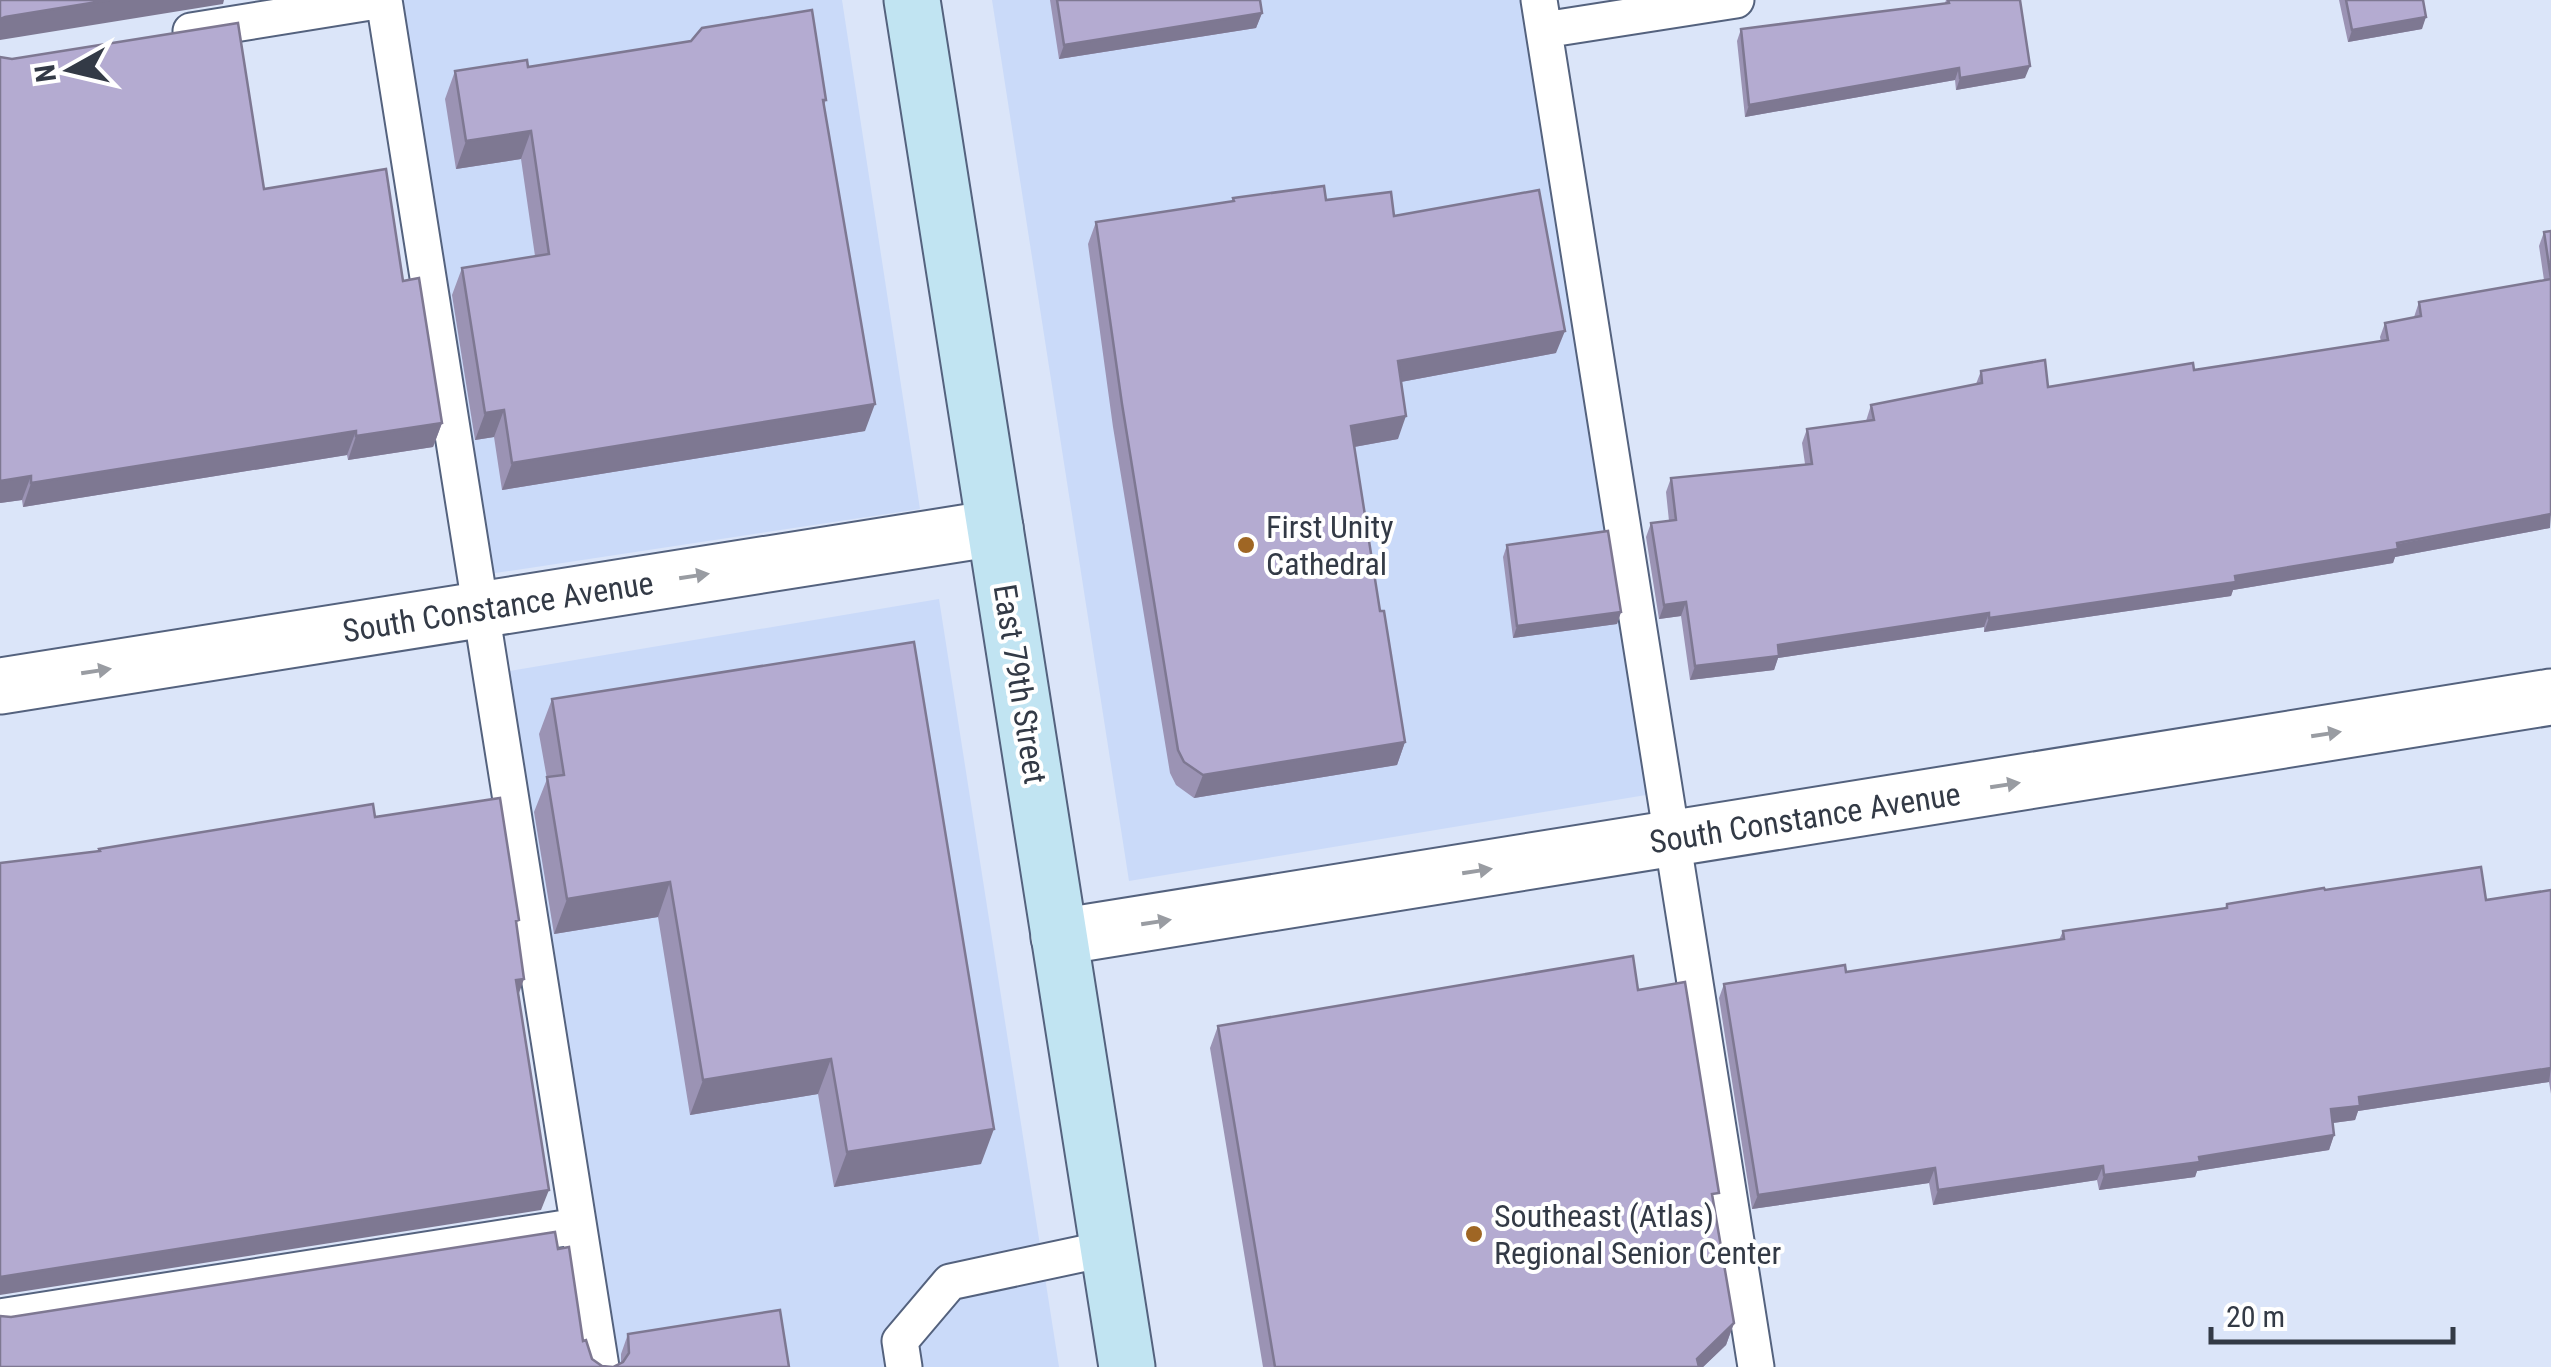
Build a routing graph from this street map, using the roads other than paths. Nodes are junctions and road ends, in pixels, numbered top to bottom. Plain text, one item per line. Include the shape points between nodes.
1 (384, 0) edge
2 (912, 0) edge
3 (1736, 0) edge
4 (1541, 15) edge
5 (153, 36) edge
6 (995, 528) junction
7 (481, 610) junction
8 (0, 686) edge
9 (2551, 697) edge
10 (1672, 839) junction
11 (1060, 938) junction
12 (578, 1226) junction
13 (1108, 1248) junction
14 (0, 1317) edge
15 (601, 1367) edge
16 (904, 1367) edge
17 (1127, 1367) edge
18 (1756, 1367) edge

1 - 5 lane
1 - 7 lane
2 - 6 main road, East 79th Street
3 - 4 lane
4 - 10 lane
7 -> 6 street, South Constance Avenue
6 - 11 main road, East 79th Street
8 -> 7 street, South Constance Avenue
7 - 12 lane
10 -> 9 street, South Constance Avenue
11 -> 10 street, South Constance Avenue
10 - 18 lane
11 - 13 main road, East 79th Street
12 - 14 lane
12 - 15 lane
13 - 16 lane via 950,1282 900,1341
13 - 17 main road, East 79th Street

